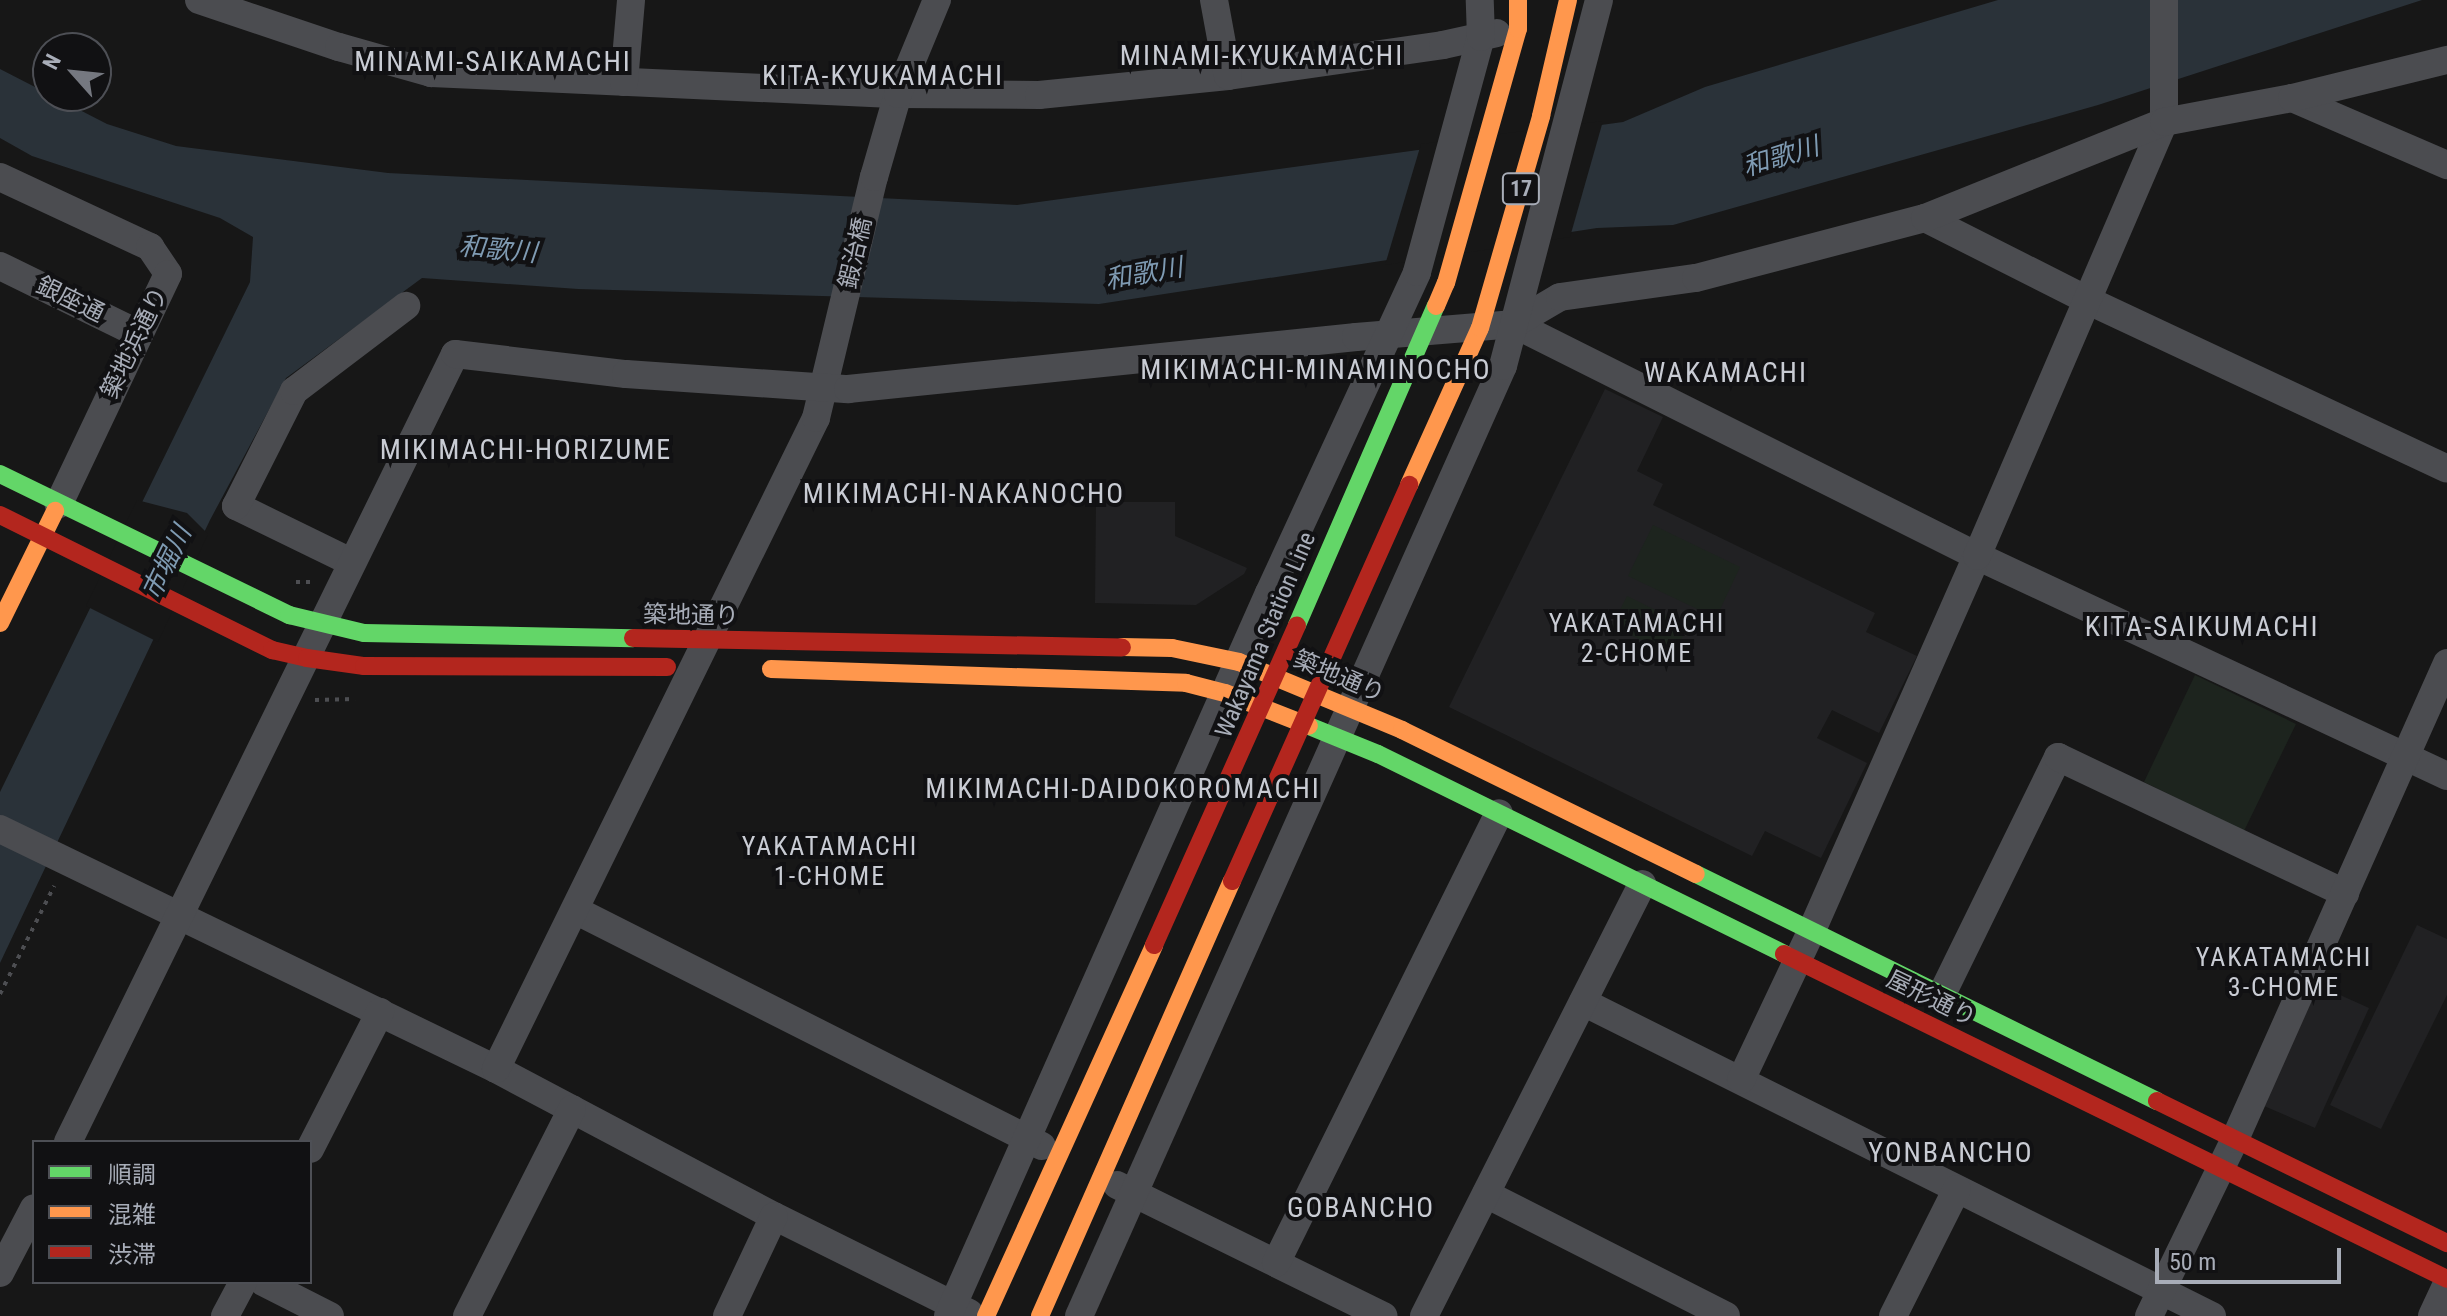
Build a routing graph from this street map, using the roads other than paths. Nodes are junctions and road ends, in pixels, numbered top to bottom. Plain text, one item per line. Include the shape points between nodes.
1 (199, 0) edge
2 (631, 0) edge
3 (937, 0) edge
4 (1214, 0) edge
5 (1480, 0) edge
6 (1518, 0) edge
7 (1599, 0) edge
8 (2164, 0) edge
9 (1573, 2) edge
10 (1518, 29) junction
11 (1481, 37) junction
12 (2447, 60) edge
13 (1228, 76) junction
14 (624, 82) junction
15 (898, 94) junction
16 (2292, 98) junction
17 (2165, 111) junction
18 (2447, 165) edge
19 (0, 177) edge
20 (1925, 218) junction
21 (0, 266) edge
22 (2089, 301) junction
23 (406, 306) dead end
24 (1514, 324) junction
25 (1480, 328) junction
26 (1424, 332) junction
27 (139, 334) junction
28 (1388, 334) junction
29 (826, 389) junction
30 (2447, 469) edge
31 (0, 474) edge
32 (59, 504) junction
33 (0, 515) edge
34 (42, 536) junction
35 (1977, 556) junction
36 (351, 562) junction
37 (0, 623) edge
38 (322, 625) junction
39 (307, 658) junction
40 (704, 658) junction
41 (1239, 662) junction
42 (2447, 663) edge
43 (757, 669) dead end
44 (1275, 676) junction
45 (1316, 692) junction
46 (1225, 693) junction
47 (1261, 707) junction
48 (1350, 707) junction
49 (1302, 723) junction
50 (1402, 730) joint
51 (1337, 737) junction
52 (2406, 756) junction
53 (2447, 776) edge
54 (1499, 813) junction
55 (0, 829) edge
56 (1642, 884) junction
57 (2345, 893) junction
58 (575, 910) junction
59 (180, 916) junction
60 (1812, 930) junction
61 (1798, 960) junction
62 (1942, 994) junction
63 (1583, 1002) junction
64 (380, 1012) junction
65 (496, 1069) junction
66 (1741, 1080) junction
67 (572, 1109) junction
68 (1026, 1138) junction
69 (2235, 1139) junction
70 (69, 1140) edge
71 (312, 1145) edge
72 (1059, 1154) junction
73 (2221, 1169) junction
74 (1102, 1178) junction
75 (1957, 1189) junction
76 (1133, 1193) junction
77 (1486, 1194) junction
78 (32, 1212) edge
79 (774, 1216) junction
80 (2447, 1243) edge
81 (1276, 1263) junction
82 (0, 1273) edge
83 (2447, 1282) edge
84 (242, 1284) edge
85 (267, 1284) edge
86 (2155, 1304) edge
87 (959, 1312) edge
88 (225, 1316) edge
89 (330, 1316) edge
90 (467, 1316) edge
91 (727, 1316) edge
92 (986, 1316) edge
93 (1040, 1316) edge
94 (1079, 1316) edge
95 (1383, 1316) edge
96 (1424, 1316) edge
97 (1726, 1316) edge
98 (1893, 1316) edge
99 (2212, 1316) edge
100 (2432, 1316) edge

1 - 14 street via 431,73
2 - 14 street
3 - 15 street, 鍜治橋
4 - 13 street
5 - 11 street
6 - 10 street, Wakayama Station Line / 17
7 - 24 street
8 - 17 street
9 - 10 street
9 - 25 street, 17
10 - 11 street
10 - 26 street, Wakayama Station Line / 17 via 1450,268
11 - 13 street
11 - 28 street via 1417,272
12 - 16 street
13 - 15 street via 1039,95
14 - 15 street
15 - 29 street, 鍜治橋
16 - 17 street
16 - 18 street
17 - 20 street
17 - 22 street
19 - 27 street, 築地浜通り via 150,247 168,274
20 - 22 street
20 - 24 street via 1696,278 1560,297
21 - 27 street, 銀座通
22 - 30 street
22 - 35 street
23 - 36 street via 294,391 236,506
24 - 25 street
24 - 35 street
24 - 48 street via 1503,366
25 - 26 street
25 - 45 street, 17
26 - 28 street
26 - 44 street, Wakayama Station Line / 17
27 - 32 street, 築地浜通り
28 - 29 street
28 - 41 street
29 - 36 street via 455,354
29 - 40 street, 鍜治橋
31 - 32 street, 築地通り
32 - 34 street
32 - 38 street, 築地通り via 289,615
33 - 34 street, 築地通り
34 - 37 street
34 - 39 street, 築地通り via 272,650
35 - 52 street
35 - 60 street
36 - 38 street
38 - 39 street
38 - 40 street, 築地通り via 364,633
39 - 40 street, 築地通り via 364,666
39 - 59 street
40 - 41 street, 築地通り via 1172,648
40 - 58 street, 鍜治橋
41 - 44 street, 築地通り
41 - 46 street
42 - 52 street
43 - 46 street via 1145,679
44 - 45 street, 築地通り
44 - 47 street, Wakayama Station Line / 17
45 - 48 street, 築地通り
45 - 49 street, 17
46 - 47 street
46 - 68 street
47 - 49 street
47 - 72 street, Wakayama Station Line / 17
48 - 50 street, 築地通り
48 - 51 street
49 - 51 street
49 - 74 street, 17
50 - 60 street, 屋形通り
51 - 54 street, 屋形通り
51 - 76 street
52 - 53 street
52 - 57 street
54 - 56 street, 屋形通り
54 - 81 street
55 - 59 street via 65,874
56 - 61 street, 屋形通り
56 - 63 street
57 - 62 street via 2058,757
57 - 69 street
58 - 65 street, 鍜治橋
58 - 68 street
59 - 64 street
59 - 70 street
60 - 61 street
60 - 62 street, 屋形通り
61 - 66 street
61 - 73 street, 屋形通り
62 - 69 street, 屋形通り
63 - 66 street
63 - 77 street
64 - 65 street
64 - 71 street
65 - 67 street
66 - 75 street
67 - 79 street
67 - 90 street
68 - 72 street
68 - 87 street
69 - 73 street
69 - 80 street, 屋形通り
72 - 92 street, Wakayama Station Line / 17
73 - 83 street, 屋形通り
73 - 86 street
74 - 76 street
74 - 93 street, 17
75 - 86 street
75 - 98 street
76 - 81 street
76 - 94 street
77 - 96 street
77 - 97 street
78 - 82 street
79 - 87 street
79 - 91 street
81 - 95 street
83 - 100 street
84 - 88 street
85 - 89 street
86 - 99 street

